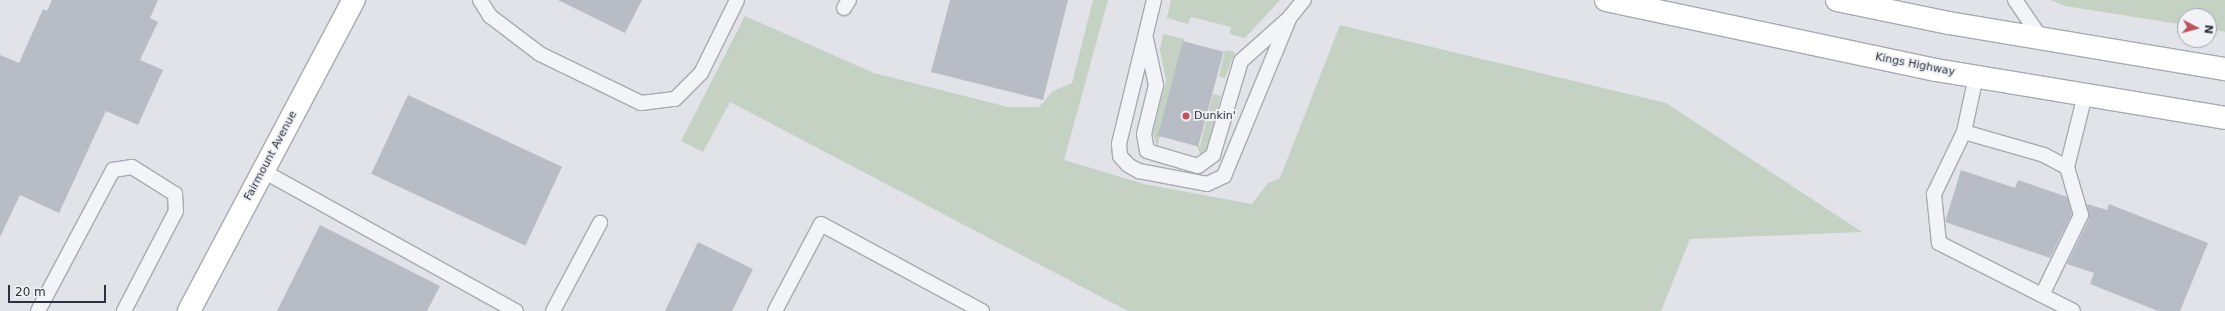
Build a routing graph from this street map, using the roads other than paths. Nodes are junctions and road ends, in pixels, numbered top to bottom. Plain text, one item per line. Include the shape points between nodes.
1 (354, 0) edge
2 (480, 0) edge
3 (737, 0) edge
4 (1154, 0) edge
5 (1304, 0) edge
6 (1606, 0) edge
7 (1837, 0) edge
8 (2015, 0) edge
9 (1882, 4) edge
10 (1290, 17) junction
11 (1145, 36) junction
12 (2041, 38) junction
13 (2225, 69) edge
14 (1976, 76) junction
15 (2085, 95) junction
16 (2225, 118) edge
17 (1964, 132) junction
18 (2067, 167) junction
19 (263, 171) junction
20 (600, 223) dead end
21 (2042, 295) junction
22 (38, 311) edge
23 (124, 311) edge
24 (189, 311) edge
25 (516, 311) edge
26 (553, 311) edge
27 (775, 311) edge
28 (982, 311) edge
29 (2073, 311) edge

1 - 19 main road, Fairmount Avenue
2 - 3 lane via 490,16 540,54 642,103 675,99 701,73
4 - 11 lane
5 - 10 lane
6 - 14 main road, Kings Highway
7 - 9 main road
8 - 12 lane
9 - 12 main road
10 - 11 lane via 1241,61 1213,155 1198,166 1146,151 1144,134 1156,85
10 - 11 lane via 1224,176 1207,184 1139,170 1128,165 1120,156 1119,144
12 - 13 main road
14 - 15 main road, Kings Highway
14 - 17 lane
15 - 16 main road, Kings Highway
15 - 18 lane
17 - 18 lane via 2044,155
17 - 21 lane via 1934,194 1939,243
18 - 21 lane via 2081,215
19 - 24 main road, Fairmount Avenue
19 - 25 lane
20 - 26 lane
21 - 29 lane
22 - 23 lane via 113,170 132,167 175,194 176,211
27 - 28 lane via 821,224

